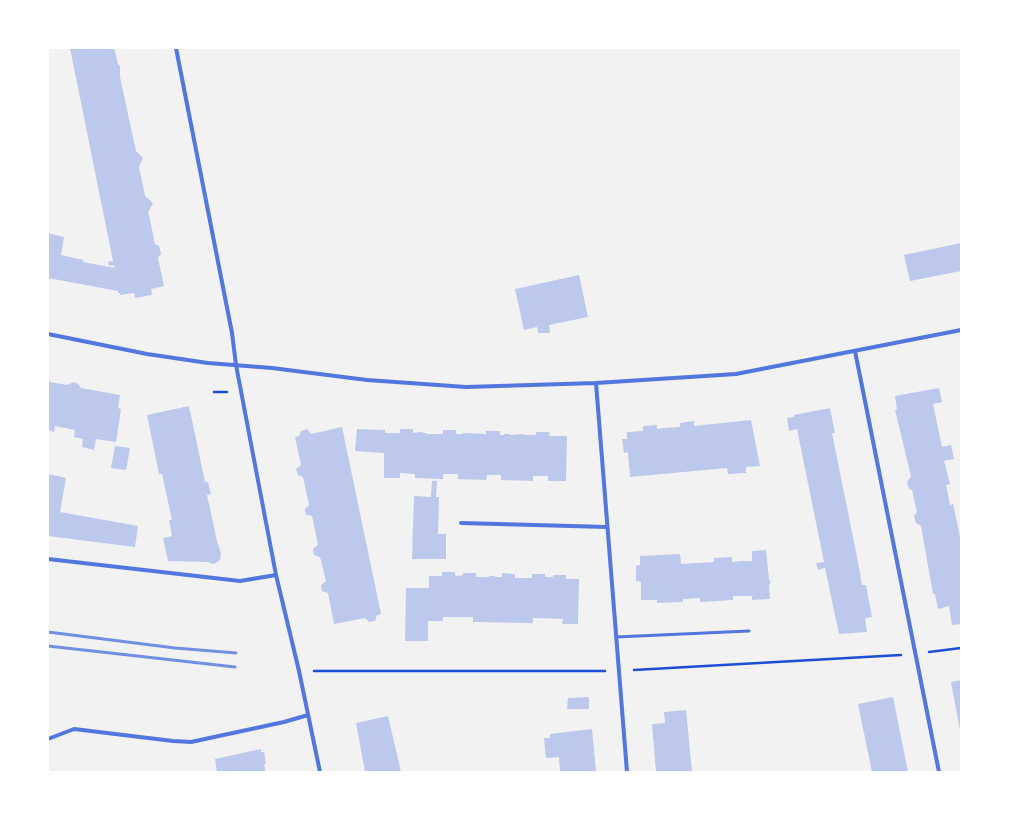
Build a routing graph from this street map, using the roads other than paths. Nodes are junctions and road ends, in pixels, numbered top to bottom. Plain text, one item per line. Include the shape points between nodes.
1 (176, 48) edge
2 (961, 330) edge
3 (48, 334) edge
4 (855, 351) junction
5 (236, 365) junction
6 (596, 383) junction
7 (461, 523) dead end
8 (607, 527) junction
9 (48, 559) edge
10 (276, 575) junction
11 (749, 631) dead end
12 (616, 637) junction
13 (308, 715) junction
14 (48, 739) edge
15 (320, 772) edge
16 (627, 772) edge
17 (939, 772) edge

1 - 5 street via 232,333
2 - 4 street
3 - 5 street via 147,354
4 - 6 street via 736,374
4 - 17 street
5 - 6 street via 367,380 466,387
5 - 10 street
6 - 8 street
7 - 8 street
8 - 12 street
9 - 10 street via 240,581
10 - 13 street via 300,671
11 - 12 lane
12 - 16 street
13 - 14 street via 191,742 74,730
13 - 15 street

